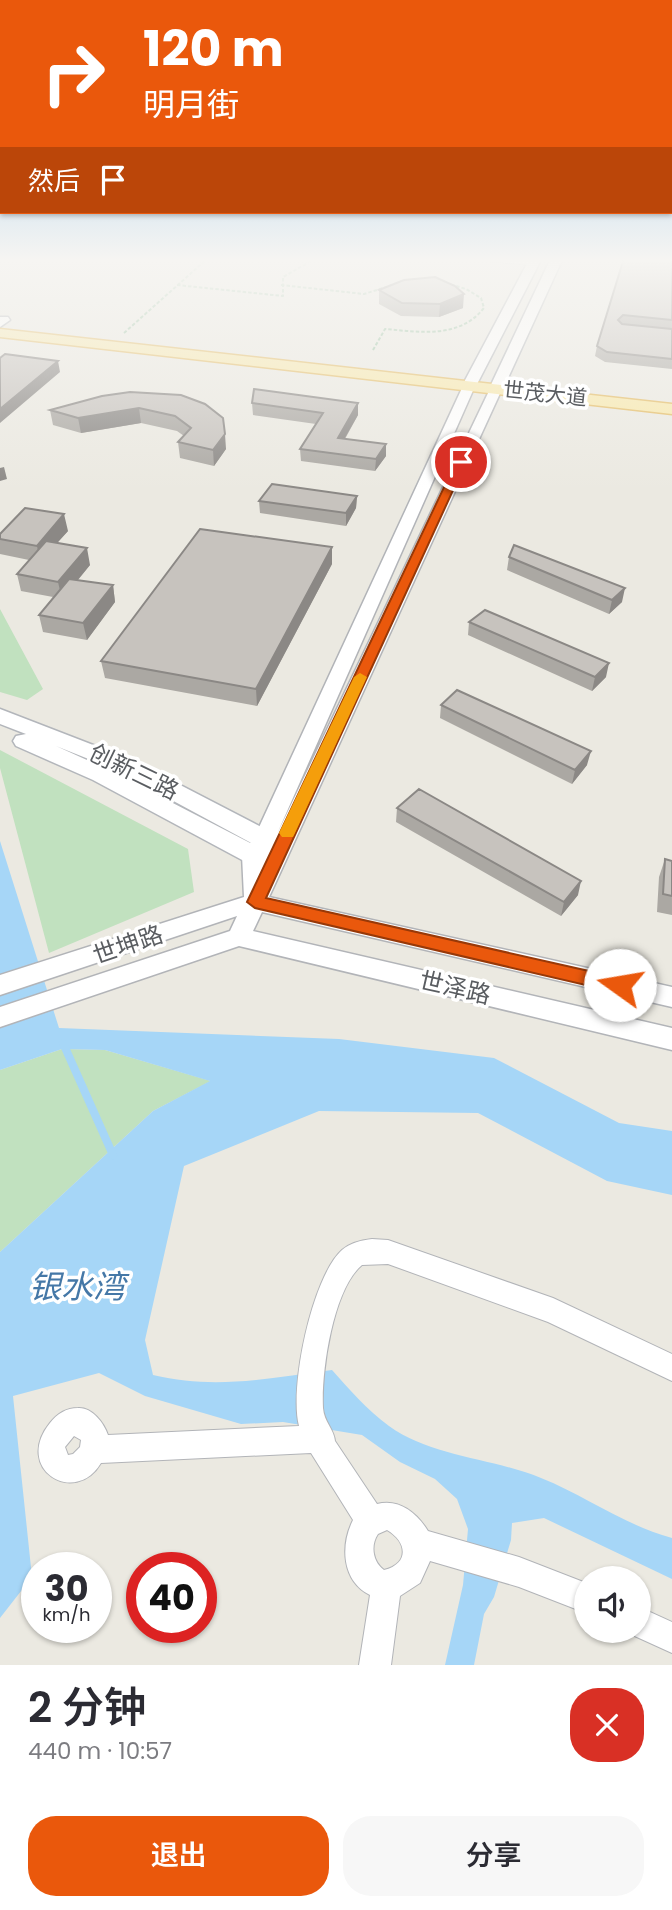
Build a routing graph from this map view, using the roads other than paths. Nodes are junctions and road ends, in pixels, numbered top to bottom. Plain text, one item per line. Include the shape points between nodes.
1 (101, 336) edge
2 (144, 336) edge
3 (496, 336) edge
4 (521, 336) edge
5 (473, 379) junction
6 (555, 380) dead end
7 (499, 382) junction
8 (672, 409) edge
9 (0, 716) edge
10 (0, 733) edge
11 (258, 847) junction
12 (255, 902) junction
13 (239, 937) junction
14 (0, 985) edge
15 (672, 997) edge
16 (0, 1017) edge
17 (672, 1039) edge
18 (672, 1368) edge
19 (316, 1431) junction
20 (93, 1450) dead end
21 (371, 1520) junction
22 (417, 1543) junction
23 (387, 1585) junction
24 (574, 1593) edge
25 (651, 1628) edge
26 (672, 1638) edge
27 (375, 1665) edge

1 - 5 main road, 世茂大道
2 - 5 main road, 世茂大道
3 - 5 main road
4 - 7 main road
5 - 7 main road, 世茂大道
5 - 11 street
6 - 7 main road, 世茂大道
7 - 8 main road, 世茂大道
7 - 12 street
9 - 11 main road, 创新三路 via 124,765
10 - 11 main road, 创新三路
11 - 12 street
12 - 13 street
12 - 14 street, 世坤路
12 - 15 street, 世泽路
13 - 16 street, 世坤路
13 - 17 street, 世泽路
18 - 19 street via 553,1311 388,1252 366,1250 338,1272 328,1292 312,1367
19 - 20 street
19 - 21 street via 342,1482
21 - 22 street via 389,1515 398,1518 407,1523
21 - 23 street via 359,1538 360,1560 372,1579
22 - 23 street via 409,1576
22 - 24 street via 457,1552
23 - 27 street
25 - 26 street

